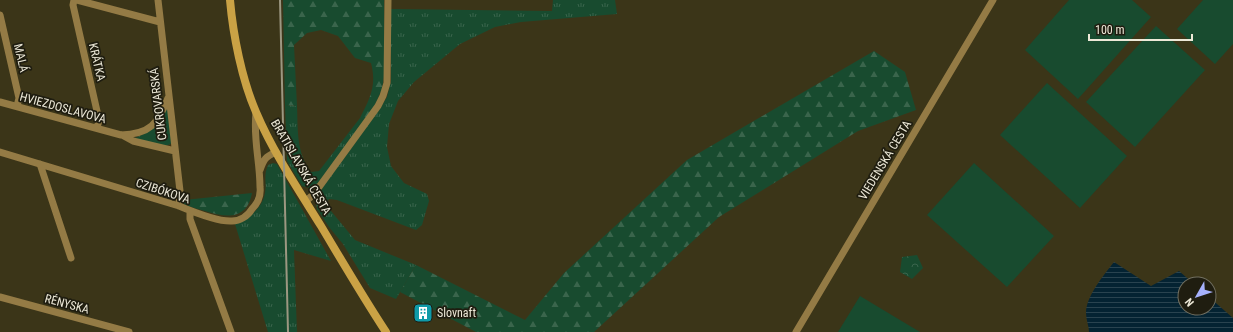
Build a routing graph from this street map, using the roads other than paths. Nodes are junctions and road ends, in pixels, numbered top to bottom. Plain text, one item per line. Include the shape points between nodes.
1 (74, 0) edge
2 (77, 0) edge
3 (158, 0) edge
4 (230, 0) edge
5 (388, 0) edge
6 (993, 0) edge
7 (0, 15) edge
8 (160, 22) junction
9 (169, 96) junction
10 (0, 102) edge
11 (16, 106) junction
12 (256, 113) junction
13 (97, 128) junction
14 (121, 135) junction
15 (175, 151) junction
16 (0, 152) edge
17 (276, 152) junction
18 (40, 164) junction
19 (259, 172) junction
20 (306, 201) junction
21 (179, 206) junction
22 (190, 211) junction
23 (71, 258) dead end
24 (0, 297) edge
25 (129, 332) edge
26 (231, 332) edge
27 (386, 332) edge
28 (796, 332) edge

1 - 13 street, KRÁTKA via 99,120
2 - 8 street
3 - 8 street, CUKROVARSKÁ
4 - 12 street, BRATISLAVSKÁ CESTA via 233,29
5 - 20 street via 387,83 383,96 314,194
6 - 28 street, VIEDENSKÁ CESTA
7 - 11 street, MALÁ via 19,98
8 - 9 street, CUKROVARSKÁ
9 - 14 street, HVIEZDOSLAVOVA via 164,109 152,125 142,132
9 - 15 street, CUKROVARSKÁ
10 - 11 street, HVIEZDOSLAVOVA
11 - 13 street, HVIEZDOSLAVOVA
12 - 17 street, BRATISLAVSKÁ CESTA
12 - 19 street, CZIBÓKOVA
13 - 14 street, HVIEZDOSLAVOVA
14 - 15 street, HVIEZDOSLAVOVA via 132,141
15 - 21 street, CUKROVARSKÁ via 180,191
16 - 18 street, CZIBÓKOVA
17 - 19 street via 264,160
17 - 20 street, BRATISLAVSKÁ CESTA
18 - 21 street, CZIBÓKOVA
18 - 23 street
19 - 22 street, CZIBÓKOVA via 258,201 249,214 241,219 222,220
20 - 27 street, BRATISLAVSKÁ CESTA
21 - 22 street, CZIBÓKOVA
22 - 26 street via 190,219
24 - 25 street, RÉNYSKA

